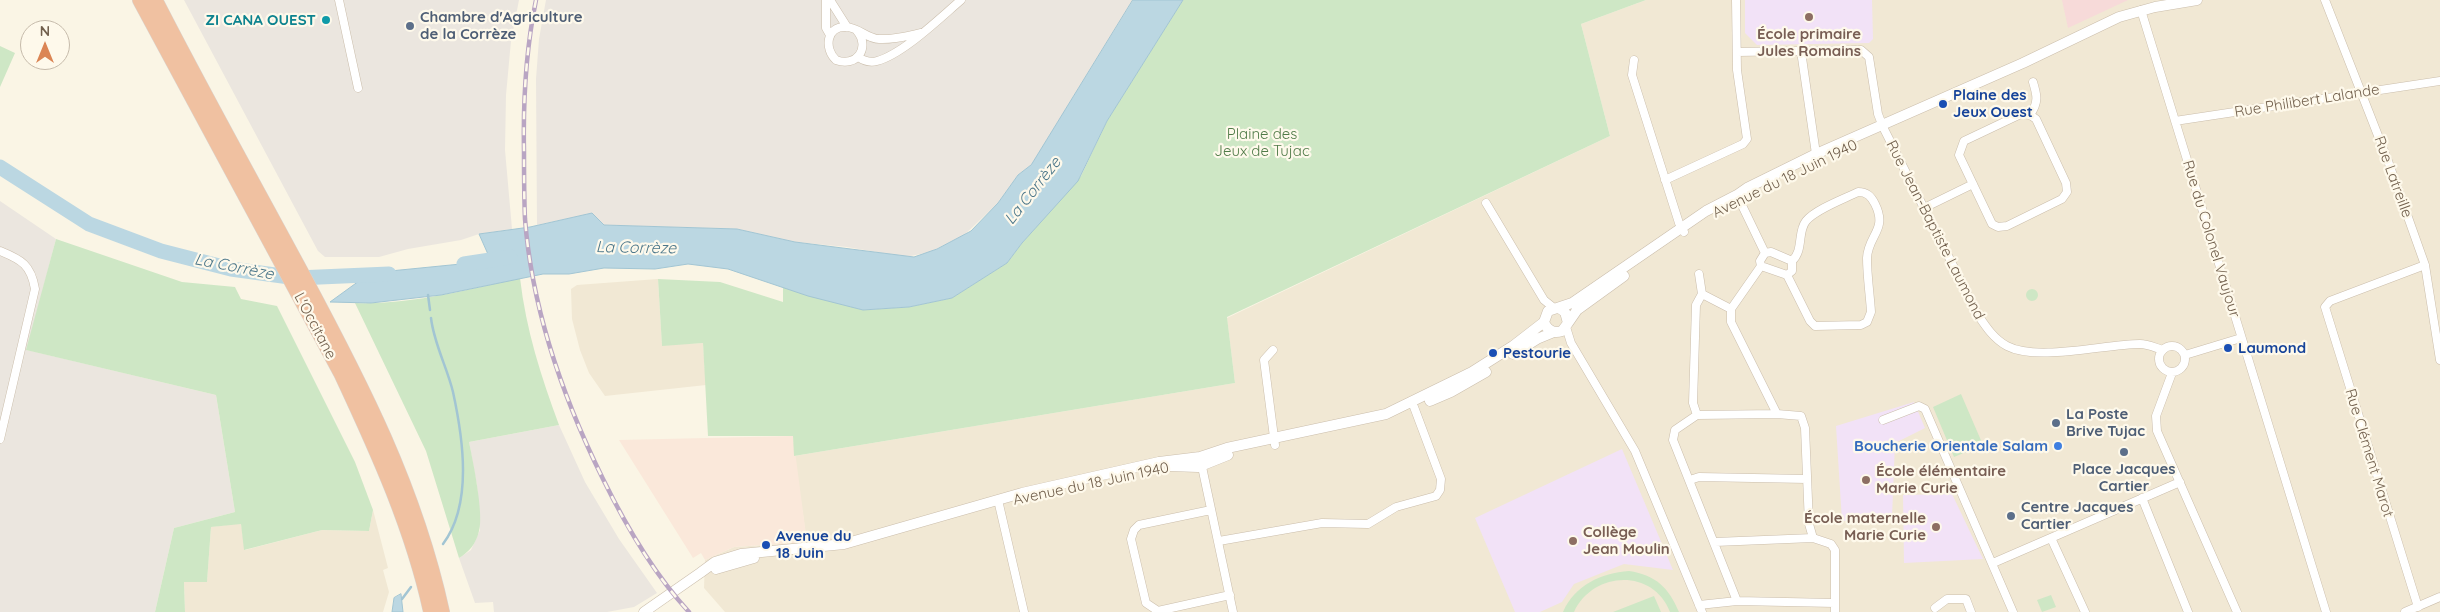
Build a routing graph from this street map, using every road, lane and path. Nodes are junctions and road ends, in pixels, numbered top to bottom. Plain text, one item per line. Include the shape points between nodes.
1 (140, 0) edge
2 (155, 0) edge
3 (339, 0) edge
4 (826, 0) edge
5 (830, 0) edge
6 (961, 0) edge
7 (1736, 0) edge
8 (2197, 0) edge
9 (2325, 0) edge
10 (2140, 10) junction
11 (847, 27) junction
12 (858, 31) junction
13 (921, 34) junction
14 (830, 35) junction
15 (880, 39) junction
16 (1801, 51) junction
17 (895, 52) junction
18 (1737, 52) junction
19 (858, 57) junction
20 (1634, 60) dead end
21 (2440, 81) edge
22 (2032, 82) dead end
23 (358, 88) dead end
24 (2361, 92) junction
25 (2030, 114) junction
26 (2175, 120) junction
27 (1883, 126) junction
28 (1816, 154) junction
29 (1665, 180) junction
30 (1973, 184) junction
31 (1739, 198) junction
32 (1486, 203) dead end
33 (1924, 208) junction
34 (1682, 230) junction
35 (0, 251) edge
36 (1765, 253) junction
37 (1792, 261) junction
38 (2425, 265) junction
39 (1760, 266) junction
40 (1699, 274) dead end
41 (1787, 275) junction
42 (1702, 294) junction
43 (1731, 309) junction
44 (1551, 313) junction
45 (1562, 328) junction
46 (2241, 338) junction
47 (1273, 350) dead end
48 (2163, 350) junction
49 (2185, 355) junction
50 (2440, 360) edge
51 (2172, 373) junction
52 (1414, 407) junction
53 (1777, 414) junction
54 (1697, 415) junction
55 (1883, 420) dead end
56 (0, 439) edge
57 (1274, 442) junction
58 (1201, 461) junction
59 (1807, 479) junction
60 (1690, 480) junction
61 (2180, 482) junction
62 (2142, 498) junction
63 (998, 502) junction
64 (1211, 510) junction
65 (1813, 538) junction
66 (2051, 538) junction
67 (1218, 542) junction
68 (1715, 542) junction
69 (1992, 564) junction
70 (1230, 595) junction
71 (2440, 597) edge
72 (1737, 601) junction
73 (1764, 602) junction
74 (1835, 603) junction
75 (2418, 607) junction
76 (436, 608) edge
77 (1700, 608) edge
78 (1935, 608) dead end
79 (644, 612) edge
80 (1024, 612) edge
81 (1234, 612) edge
82 (1762, 612) edge
83 (1835, 612) edge
84 (1972, 612) edge
85 (2013, 612) edge
86 (2085, 612) edge
87 (2188, 612) edge
88 (2237, 612) edge
89 (2326, 612) edge
90 (2406, 612) edge

1 - 76 highway, L'Occitane via 342,375 393,486
2 - 76 highway, L'Occitane via 325,316 392,452 417,521
3 - 23 street
4 - 14 street via 826,28
5 - 11 street
6 - 13 street
7 - 18 street
8 - 10 street, Avenue du 18 Juin 1940
9 - 24 street, Rue Latreille
10 - 26 street, Rue du Colonel Vaujour
10 - 27 street, Avenue du 18 Juin 1940
11 - 12 street
11 - 14 street
12 - 15 street
12 - 19 street via 863,47
13 - 15 street
13 - 17 street
14 - 19 street via 828,49 836,60 848,62
15 - 17 street
16 - 18 street
16 - 27 street, Rue Jean-Baptiste Laumond via 1861,50 1867,53
16 - 28 street
17 - 19 street via 876,61
18 - 29 street via 1736,70 1747,139 1743,144
20 - 29 street via 1632,75
21 - 24 street, Rue Philibert Lalande
22 - 25 street via 2038,97
24 - 26 street, Rue Philibert Lalande
24 - 38 street, Rue Latreille
25 - 30 street via 2021,114 1964,141 1959,155
25 - 30 street via 2036,119 2066,183 2066,194 2062,199 2007,226 1998,227 1992,224
26 - 46 street, Rue du Colonel Vaujour
27 - 28 street, Avenue du 18 Juin 1940
27 - 31 street, Avenue du 18 Juin 1940 via 1875,134
27 - 33 street, Rue Jean-Baptiste Laumond
28 - 31 street, Avenue du 18 Juin 1940 via 1747,188
29 - 34 street
30 - 33 street
31 - 34 street, Avenue du 18 Juin 1940 via 1713,206
31 - 36 street
32 - 44 street
33 - 48 street, Rue Jean-Baptiste Laumond via 1985,326 2009,347 2042,353 2142,344
34 - 44 street, Avenue du 18 Juin 1940 via 1572,303
34 - 45 street, Avenue du 18 Juin 1940 via 1577,310
35 - 56 street via 16,257 32,272 34,289
36 - 37 street via 1771,252
36 - 39 street
37 - 41 street via 1792,271
37 - 41 street via 1805,222 1813,215 1858,192 1865,192 1871,197 1880,215 1880,225 1869,248 1871,312 1867,322 1861,325 1815,326
38 - 50 street, Rue Latreille
38 - 75 street, Rue Clément Marot via 2330,301 2326,307
39 - 41 street
39 - 43 street
40 - 42 street
42 - 43 street
42 - 54 street via 1696,305 1693,403
43 - 53 street via 1731,322
44 - 45 street via 1567,315
44 - 45 street via 1548,329
44 - 57 street, Avenue du 18 Juin 1940 via 1513,346 1472,372 1391,412
45 - 52 street, Avenue du 18 Juin 1940 via 1537,339 1451,392
45 - 77 street via 1635,450
46 - 49 street
46 - 89 street, Rue du Colonel Vaujour
47 - 57 street via 1264,360
48 - 49 street via 2178,347
48 - 51 street via 2159,361 2161,367
49 - 51 street via 2184,365
51 - 61 street via 2155,423
52 - 57 street, Avenue du 18 Juin 1940
52 - 67 street via 1441,479 1436,496 1407,502 1368,524 1322,523
53 - 54 street
53 - 59 street via 1801,416 1805,428
54 - 60 street via 1676,430 1673,440
55 - 69 street via 1919,406 1925,409
57 - 58 street, Avenue du 18 Juin 1940 via 1227,448
58 - 63 street, Avenue du 18 Juin 1940
58 - 63 street, Avenue du 18 Juin 1940 via 1120,470
58 - 64 street
59 - 60 street via 1699,477
59 - 65 street via 1809,524
60 - 68 street
61 - 62 street
61 - 88 street
62 - 66 street
62 - 87 street
63 - 79 street, Avenue du 18 Juin 1940 via 844,544 727,557 708,566
63 - 80 street
64 - 67 street
64 - 70 street via 1140,526 1134,530 1131,539 1146,603 1153,609 1158,611
65 - 68 street
65 - 74 street via 1831,544 1835,550
66 - 69 street
66 - 86 street
67 - 70 street
68 - 72 street
69 - 85 street
70 - 81 street
71 - 75 street
72 - 73 street
72 - 77 street
73 - 74 street
73 - 82 street
74 - 83 street
75 - 90 street
78 - 84 street via 1947,599 1966,599

